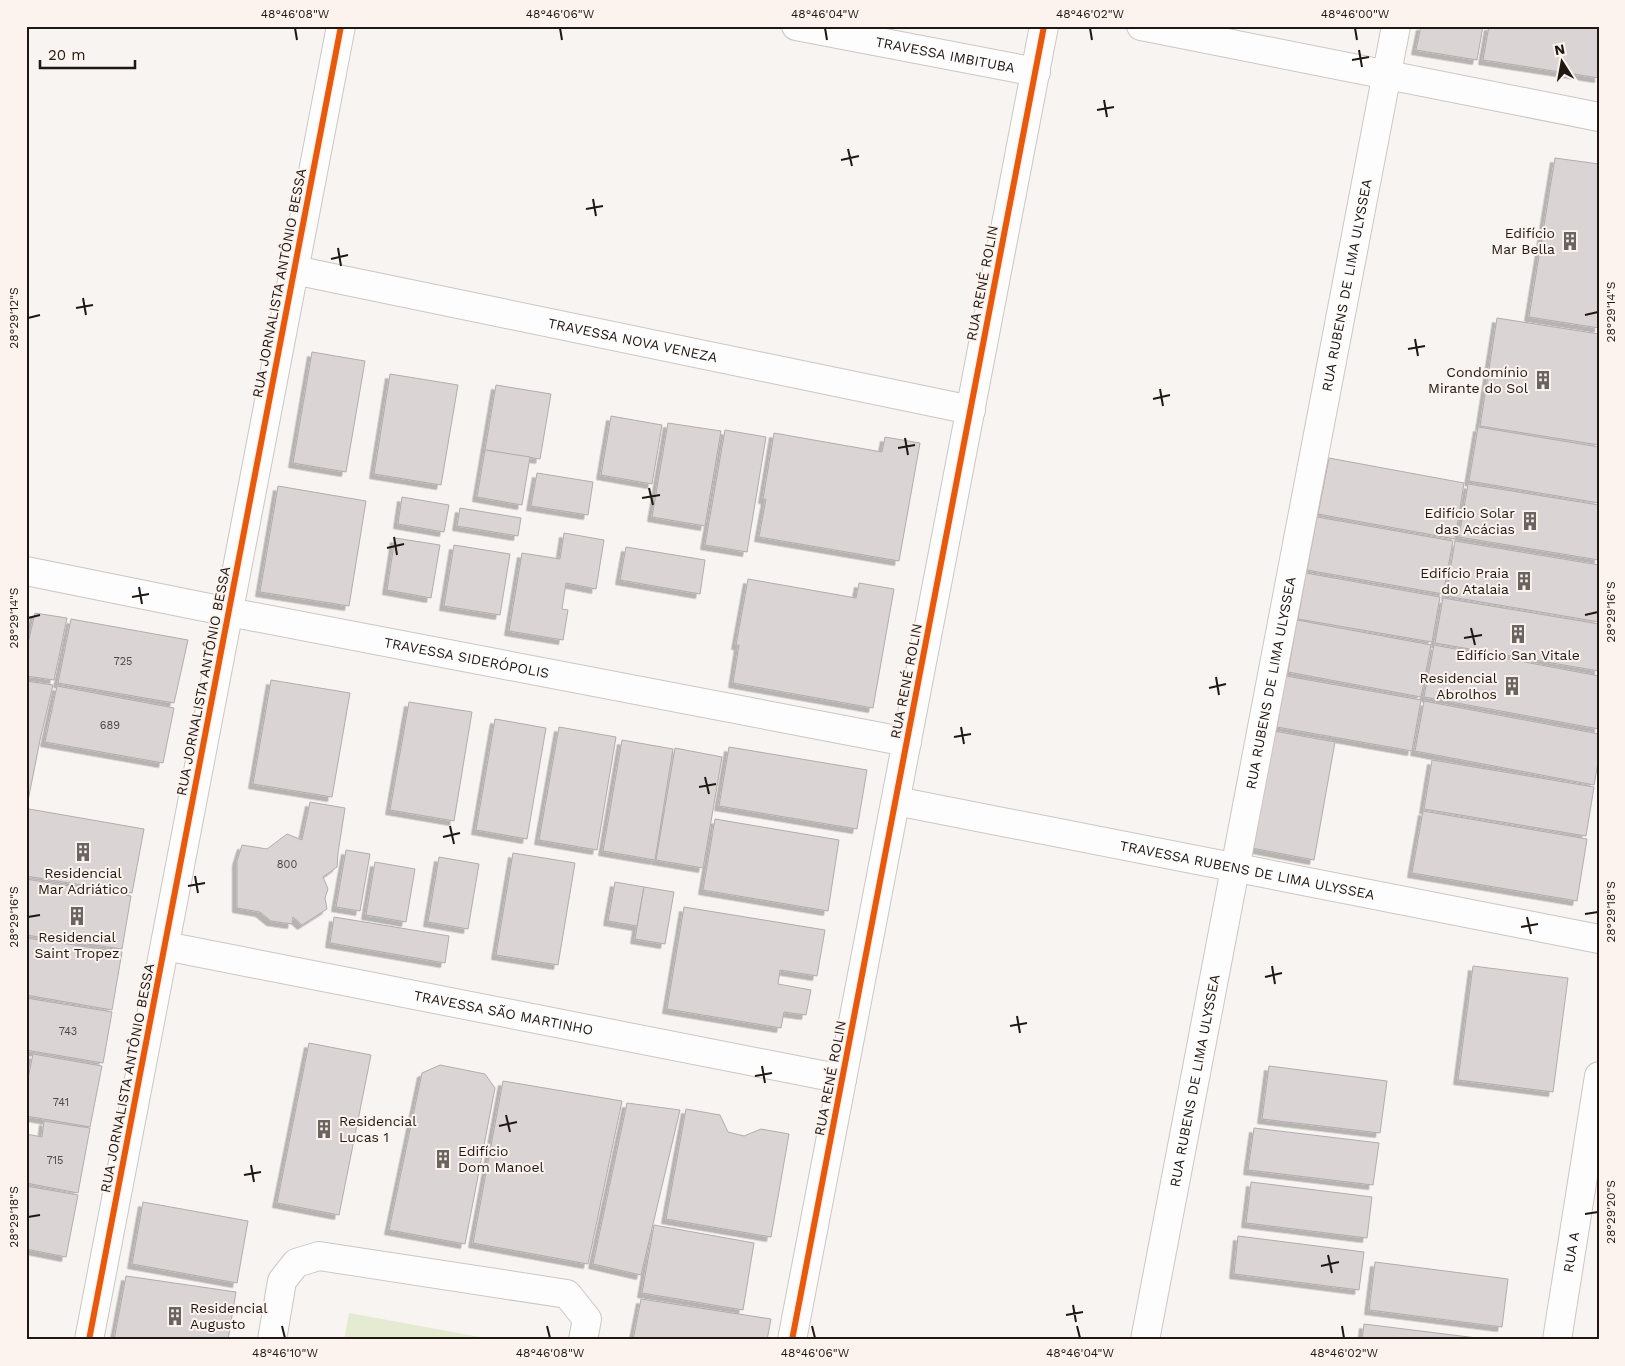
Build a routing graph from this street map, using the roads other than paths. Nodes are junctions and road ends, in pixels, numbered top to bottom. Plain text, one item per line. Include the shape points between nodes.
1 (341, 26) edge
2 (796, 26) edge
3 (1044, 26) edge
4 (1141, 26) edge
5 (1396, 26) edge
6 (1036, 72) junction
7 (1388, 75) junction
8 (1599, 117) edge
9 (294, 270) junction
10 (971, 410) junction
11 (26, 571) edge
12 (229, 612) junction
13 (907, 742) junction
14 (896, 801) junction
15 (1235, 868) junction
16 (1599, 939) edge
17 (165, 946) junction
18 (1599, 1076) edge
19 (842, 1079) junction
20 (90, 1340) edge
21 (272, 1340) edge
22 (583, 1340) edge
23 (792, 1340) edge
24 (1145, 1340) edge
25 (1557, 1340) edge

1 - 9 street, RUA JORNALISTA ANTÔNIO BESSA
2 - 6 street, TRAVESSA IMBITUBA
3 - 6 street, RUA RENÉ ROLIN
4 - 7 street
5 - 7 street, RUA RUBENS DE LIMA ULYSSEA
6 - 10 street, RUA RENÉ ROLIN
7 - 8 street
7 - 15 street, RUA RUBENS DE LIMA ULYSSEA
9 - 10 street, TRAVESSA NOVA VENEZA
9 - 12 street, RUA JORNALISTA ANTÔNIO BESSA
10 - 13 street, RUA RENÉ ROLIN
11 - 12 street, TRAVESSA SIDERÓPOLIS
12 - 13 street, TRAVESSA SIDERÓPOLIS
12 - 17 street, RUA JORNALISTA ANTÔNIO BESSA
13 - 14 street, RUA RENÉ ROLIN
14 - 15 street, TRAVESSA RUBENS DE LIMA ULYSSEA
14 - 19 street, RUA RENÉ ROLIN
15 - 16 street, TRAVESSA RUBENS DE LIMA ULYSSEA
15 - 24 street, RUA RUBENS DE LIMA ULYSSEA
17 - 19 street, TRAVESSA SÃO MARTINHO
17 - 20 street, RUA JORNALISTA ANTÔNIO BESSA
18 - 25 street, RUA A
19 - 23 street, RUA RENÉ ROLIN
21 - 22 street via 282,1281 296,1263 319,1256 567,1294 586,1320

